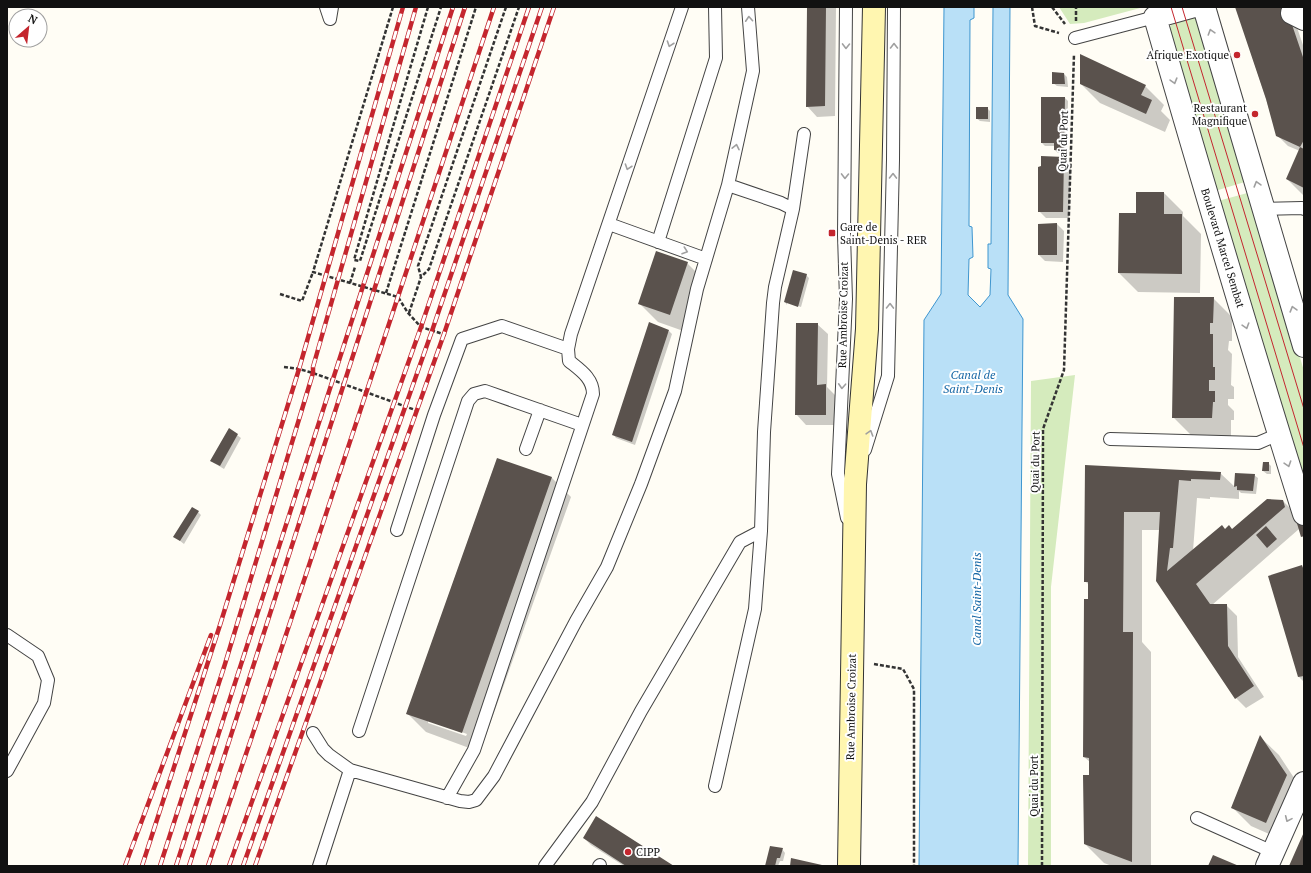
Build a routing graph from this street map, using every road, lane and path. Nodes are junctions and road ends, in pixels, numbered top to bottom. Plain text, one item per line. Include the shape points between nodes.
1 (326, 7) edge
2 (332, 7) edge
3 (392, 7) edge
4 (428, 7) edge
5 (441, 7) edge
6 (476, 7) edge
7 (506, 7) edge
8 (519, 7) edge
9 (682, 7) edge
10 (715, 7) edge
11 (748, 7) edge
12 (846, 7) edge
13 (874, 7) edge
14 (894, 7) edge
15 (1032, 7) edge
16 (1052, 7) edge
17 (1191, 7) edge
18 (1204, 7) edge
19 (1155, 17) junction
20 (1075, 38) junction
21 (804, 134) dead end
22 (728, 185) junction
23 (793, 209) junction
24 (1264, 209) junction
25 (1304, 209) edge
26 (609, 224) junction
27 (658, 242) junction
28 (706, 259) junction
29 (355, 267) dead end
30 (313, 272) junction
31 (421, 277) junction
32 (350, 283) junction
33 (386, 293) junction
34 (280, 294) dead end
35 (408, 313) junction
36 (462, 339) junction
37 (1304, 346) edge
38 (568, 349) junction
39 (284, 367) dead end
40 (540, 410) junction
41 (434, 415) junction
42 (582, 425) junction
43 (1279, 434) junction
44 (1110, 440) dead end
45 (526, 449) dead end
46 (855, 484) junction
47 (1304, 514) edge
48 (397, 530) dead end
49 (761, 531) junction
50 (854, 549) junction
51 (7, 635) edge
52 (852, 661) junction
53 (359, 731) dead end
54 (313, 733) dead end
55 (350, 770) junction
56 (7, 771) edge
57 (1304, 783) edge
58 (715, 786) dead end
59 (448, 798) junction
60 (1197, 818) dead end
61 (1270, 859) edge
62 (319, 866) edge
63 (545, 866) edge
64 (849, 866) edge
65 (914, 866) edge
66 (1042, 866) edge

1 - 2 lane via 330,19
3 - 30 path
4 - 5 path via 354,260 360,261
6 - 33 path
7 - 31 path via 418,266
8 - 31 path via 430,269
9 -> 26 lane
10 - 27 lane via 716,58
22 -> 11 lane via 753,71
12 -> 50 lane, Rue Ambroise Croizat via 846,299 838,474
13 - 46 main road, Rue Ambroise Croizat via 867,329
46 -> 14 lane, Rue Ambroise Croizat via 888,376
15 - 20 path via 1034,26
16 - 20 path
17 - 19 street
24 -> 18 street
19 - 20 lane
19 -> 43 street, Boulevard Marcel Sembat
20 - 66 path, Quai du Port via 1064,370 1043,430
21 - 23 lane
22 - 23 lane
22 - 28 lane
23 - 49 lane via 773,303 764,432
24 - 25 lane
37 -> 24 street
26 - 27 lane
26 - 38 lane
27 -> 28 lane
28 - 59 lane via 675,391 607,567 494,776 476,800 469,802
29 - 32 path
30 - 32 path
30 - 34 path via 302,301
31 - 35 path
32 - 33 path
33 - 35 path via 398,297
35 - 36 path via 421,327
36 - 38 lane via 502,326
36 - 41 lane
38 - 42 lane via 569,361 585,374 593,385 593,394
39 - 41 path via 313,373
40 - 42 lane
40 - 45 lane
40 - 53 lane via 485,391 474,394 468,401
41 - 48 lane
42 - 59 lane via 474,750
43 - 44 lane via 1258,443
43 -> 47 street, Boulevard Marcel Sembat
46 - 50 main road, Rue Ambroise Croizat
49 - 58 lane via 755,609
49 - 63 lane via 740,542 641,711 592,802
50 - 52 main road, Rue Ambroise Croizat
51 - 56 lane via 38,656 48,680 44,703
52 - 64 main road, Rue Ambroise Croizat
52 - 65 path via 903,669 914,690
54 - 55 lane via 329,755
55 - 59 lane
55 - 62 lane
57 -> 61 street
60 - 61 lane

